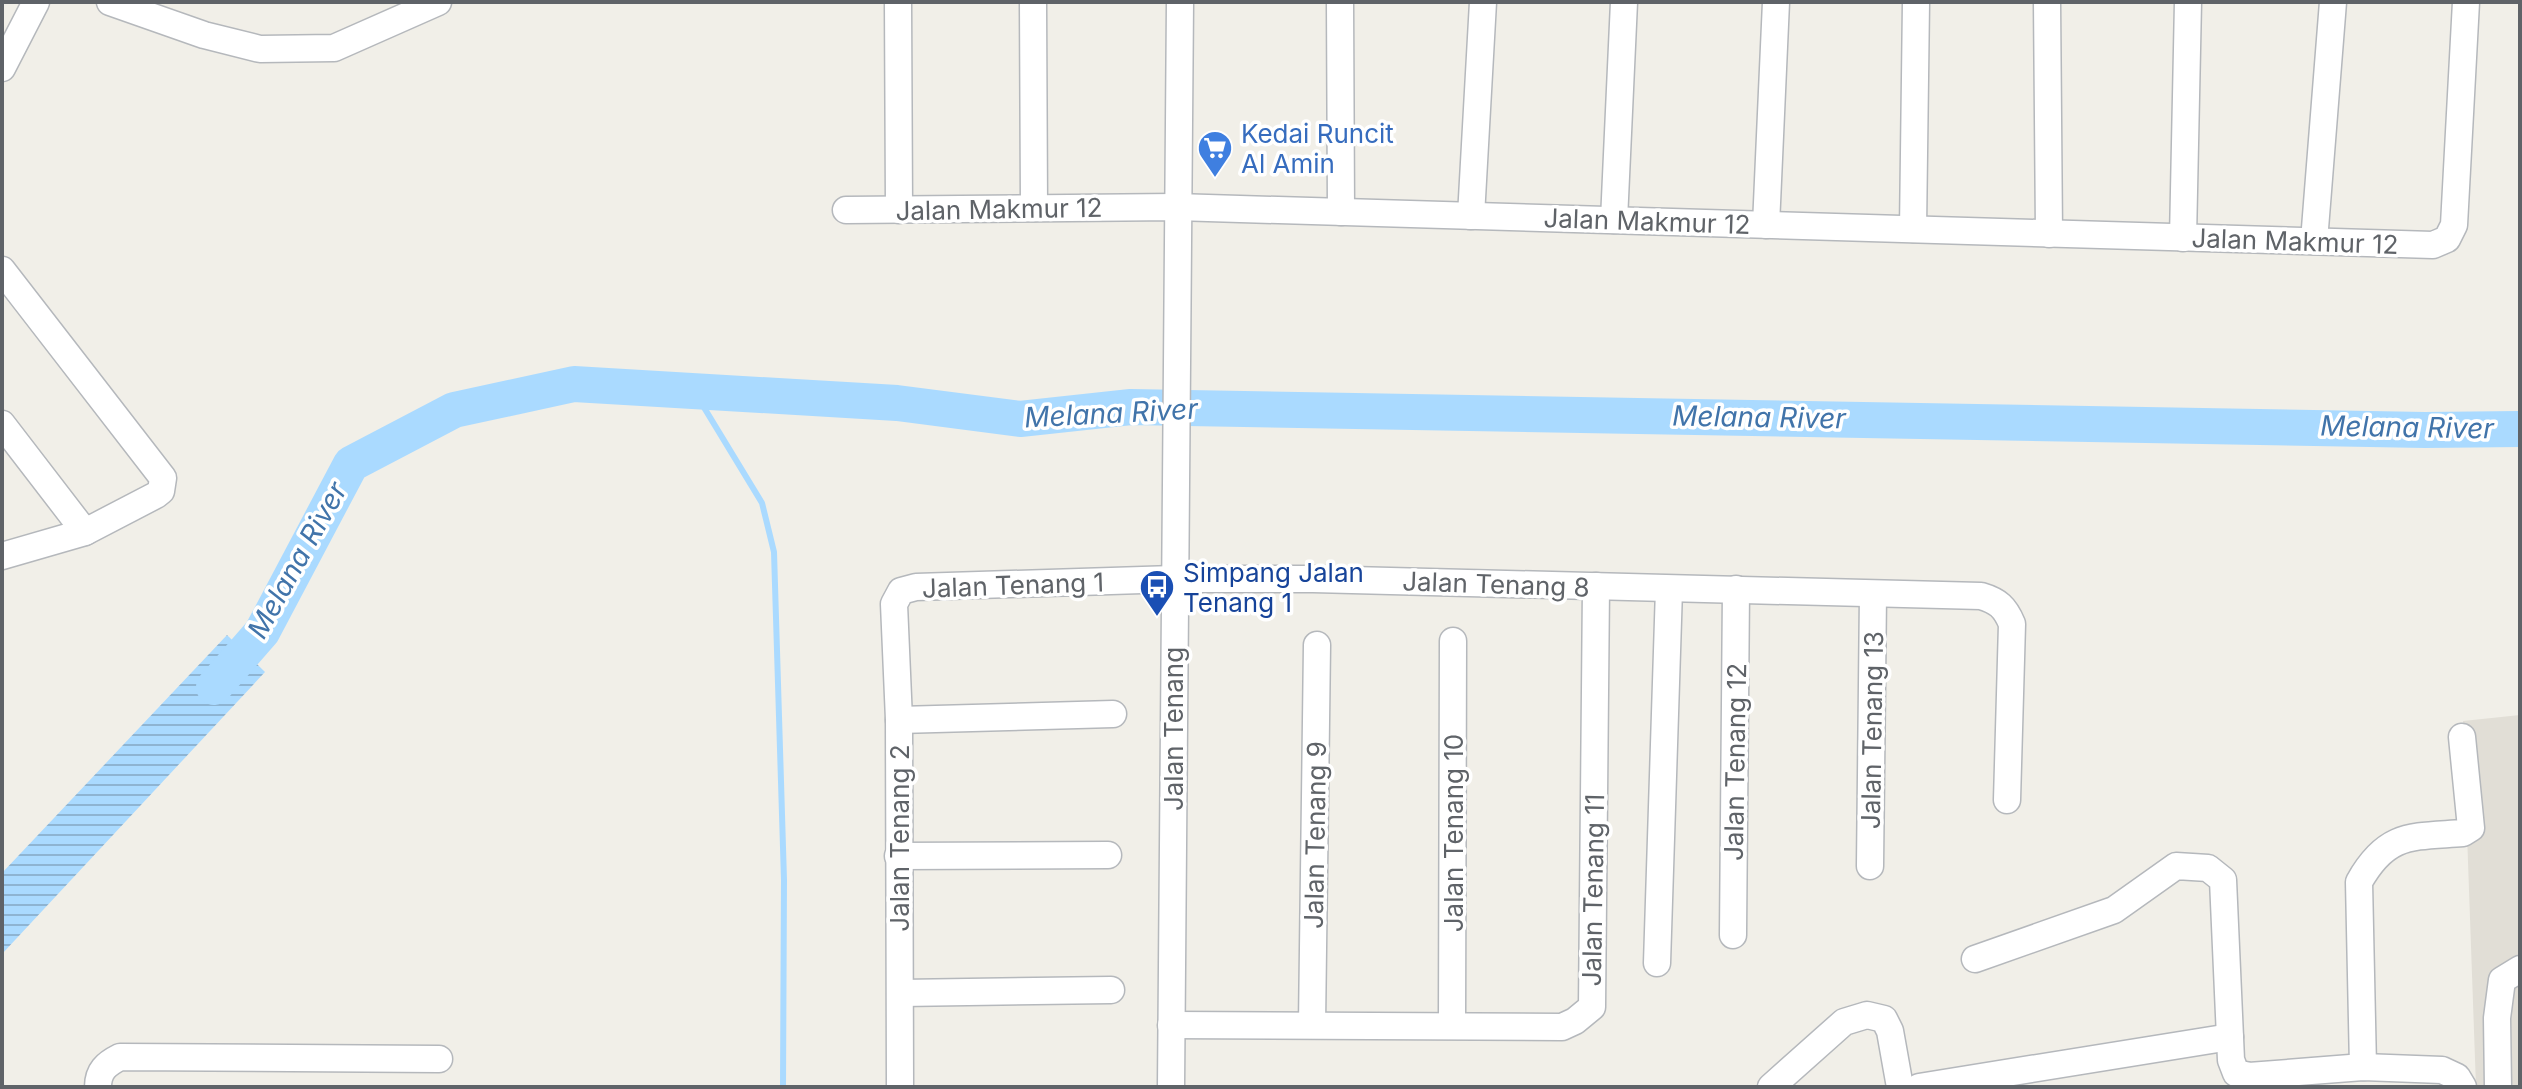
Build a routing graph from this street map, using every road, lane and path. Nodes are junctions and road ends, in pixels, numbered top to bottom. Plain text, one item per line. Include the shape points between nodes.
1 (36, 2) edge
2 (110, 2) edge
3 (438, 2) edge
4 (898, 2) edge
5 (1033, 2) edge
6 (1180, 2) edge
7 (1340, 2) edge
8 (1483, 2) edge
9 (1624, 2) edge
10 (1776, 2) edge
11 (1916, 2) edge
12 (2047, 2) edge
13 (2188, 2) edge
14 (2333, 2) edge
15 (2466, 2) edge
16 (408, 8) edge
17 (2, 68) edge
18 (1034, 208) junction
19 (846, 210) dead end
20 (899, 210) junction
21 (1341, 212) junction
22 (1471, 216) junction
23 (1176, 217) junction
24 (1614, 220) junction
25 (1766, 225) junction
26 (1913, 229) junction
27 (2049, 234) junction
28 (2183, 238) junction
29 (2314, 241) junction
30 (2, 270) edge
31 (2, 424) edge
32 (85, 532) junction
33 (2, 556) edge
34 (1174, 567) junction
35 (1596, 586) junction
36 (1669, 589) junction
37 (1736, 589) junction
38 (901, 591) joint
39 (1873, 594) junction
40 (1453, 641) dead end
41 (1317, 645) dead end
42 (1113, 714) dead end
43 (899, 720) junction
44 (2462, 737) dead end
45 (2007, 800) dead end
46 (1108, 855) dead end
47 (898, 856) junction
48 (1870, 866) dead end
49 (1733, 935) dead end
50 (1975, 959) dead end
51 (1657, 963) dead end
52 (2520, 969) edge
53 (1111, 990) dead end
54 (901, 993) junction
55 (1171, 1025) junction
56 (1312, 1025) junction
57 (1452, 1025) junction
58 (2230, 1037) junction
59 (439, 1059) dead end
60 (2363, 1067) junction
61 (102, 1075) edge
62 (900, 1087) edge
63 (1171, 1087) edge
64 (1771, 1087) edge
65 (1900, 1087) edge
66 (1919, 1087) edge
67 (2463, 1087) edge
68 (2498, 1087) edge

1 - 17 street
2 - 16 street via 260,49 334,48
3 - 16 street
4 - 20 street
5 - 18 street
6 - 23 street, Jalan Tenang
7 - 21 street
8 - 22 street
9 - 24 street
10 - 25 street
11 - 26 street
12 - 27 street
13 - 28 street
14 - 29 street
15 - 29 street, Jalan Makmur 12 via 2454,225 2447,239 2433,245
18 - 20 street, Jalan Makmur 12
18 - 23 street, Jalan Makmur 12
19 - 20 street, Jalan Makmur 12
21 - 22 street, Jalan Makmur 12
21 - 23 street, Jalan Makmur 12
22 - 24 street, Jalan Makmur 12
23 - 34 street, Jalan Tenang
24 - 25 street, Jalan Makmur 12
25 - 26 street, Jalan Makmur 12
26 - 27 street, Jalan Makmur 12
27 - 28 street, Jalan Makmur 12
28 - 29 street, Jalan Makmur 12
30 - 32 street via 163,478 161,491
31 - 32 street
32 - 33 street
34 - 35 street, Jalan Tenang 8
34 - 38 street, Jalan Tenang 1
34 - 55 street, Jalan Tenang
35 - 36 street, Jalan Tenang 8
35 - 57 street, Jalan Tenang 11 via 1592,1007 1562,1027
36 - 37 street, Jalan Tenang 8
36 - 51 street
37 - 39 street, Jalan Tenang 8
37 - 49 street, Jalan Tenang 12
38 - 43 street, Jalan Tenang 2 via 894,604
39 - 45 street, Jalan Tenang 8 via 1981,596 2005,609 2012,624
39 - 48 street, Jalan Tenang 13
40 - 57 street, Jalan Tenang 10
41 - 56 street, Jalan Tenang 9
42 - 43 street
43 - 47 street, Jalan Tenang 2
44 - 60 street via 2471,828 2397,840 2359,882
46 - 47 street
47 - 54 street, Jalan Tenang 2
50 - 58 street via 2114,910 2176,866 2208,868 2223,880
52 - 68 street via 2502,980
53 - 54 street
54 - 62 street, Jalan Tenang 2
55 - 56 street, Jalan Tenang 11
55 - 63 street, Jalan Tenang
56 - 57 street, Jalan Tenang 11
58 - 60 street via 2236,1073 2249,1076
58 - 66 street
59 - 61 street via 120,1057
60 - 67 street via 2442,1070
64 - 65 street via 1844,1022 1867,1015 1884,1019 1890,1031

